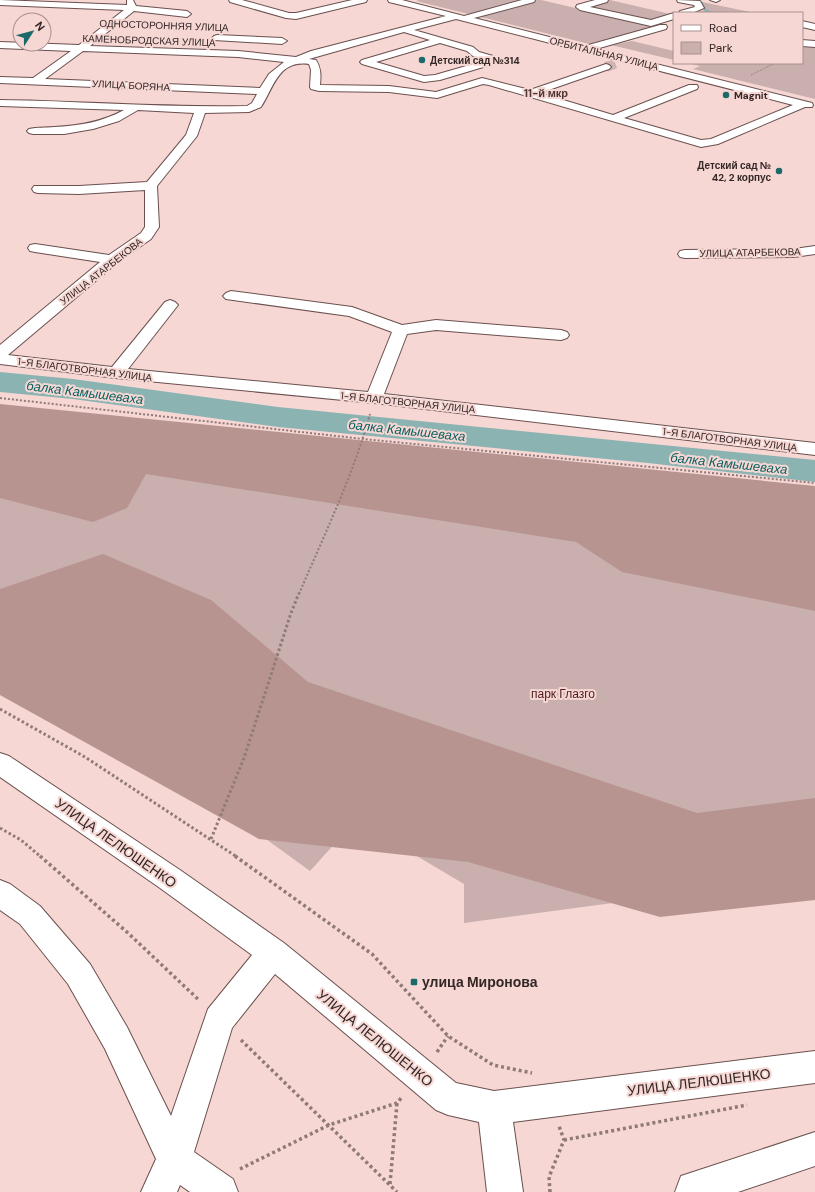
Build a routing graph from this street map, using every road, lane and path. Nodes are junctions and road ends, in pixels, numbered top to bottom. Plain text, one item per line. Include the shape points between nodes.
1 (126, 0) edge
2 (234, 0) edge
3 (360, 0) edge
4 (392, 0) edge
5 (418, 0) edge
6 (531, 0) edge
7 (604, 0) edge
8 (681, 0) edge
9 (0, 2) edge
10 (406, 3) junction
11 (132, 8) junction
12 (659, 10) dead end
13 (686, 12) edge
14 (187, 14) dead end
15 (673, 15) edge
16 (673, 15) edge
17 (460, 17) junction
18 (442, 20) junction
19 (815, 21) edge
20 (651, 23) junction
21 (673, 24) edge
22 (803, 25) edge
23 (664, 27) junction
24 (815, 27) edge
25 (404, 30) junction
26 (86, 33) dead end
27 (100, 34) junction
28 (116, 34) dead end
29 (211, 38) dead end
30 (440, 40) junction
31 (282, 41) dead end
32 (803, 42) edge
33 (570, 44) junction
34 (815, 44) edge
35 (0, 45) edge
36 (80, 48) junction
37 (586, 48) junction
38 (324, 50) junction
39 (342, 56) dead end
40 (628, 59) junction
41 (298, 60) junction
42 (617, 63) tunnel mouth
43 (774, 64) edge
44 (606, 67) tunnel mouth
45 (751, 75) dead end
46 (0, 80) edge
47 (710, 80) junction
48 (36, 81) junction
49 (263, 91) junction
50 (529, 94) junction
51 (0, 103) edge
52 (804, 104) junction
53 (135, 108) junction
54 (201, 110) junction
55 (788, 111) junction
56 (812, 111) edge
57 (614, 118) junction
58 (33, 131) dead end
59 (151, 186) junction
60 (38, 189) dead end
61 (35, 248) dead end
62 (815, 250) edge
63 (685, 254) dead end
64 (112, 260) junction
65 (231, 296) dead end
66 (170, 305) dead end
67 (401, 330) junction
68 (561, 335) dead end
69 (0, 353) edge
70 (0, 359) edge
71 (116, 373) junction
72 (0, 398) edge
73 (374, 398) junction
74 (363, 439) junction
75 (815, 449) edge
76 (815, 483) edge
77 (0, 709) edge
78 (0, 763) edge
79 (211, 839) junction
80 (0, 893) edge
81 (273, 953) junction
82 (448, 1036) junction
83 (815, 1066) edge
84 (420, 1075) junction
85 (550, 1101) junction
86 (397, 1103) junction
87 (752, 1104) dead end
88 (494, 1108) junction
89 (564, 1140) junction
90 (815, 1149) edge
91 (174, 1159) junction
92 (390, 1184) dead end
93 (214, 1188) edge
94 (159, 1192) edge
95 (505, 1192) edge
96 (550, 1192) edge
97 (693, 1192) edge

1 - 11 street via 131,2
2 - 3 street via 296,16
4 - 10 street, ОРБИТАЛЬНАЯ УЛИЦА
5 - 10 street
6 - 17 street
7 - 20 street via 580,7
8 - 13 street via 697,3 700,8
9 - 11 street
10 - 17 street, ОРБИТАЛЬНАЯ УЛИЦА
11 - 14 street
11 - 27 street
12 - 16 street
15 - 20 street
17 - 18 street
17 - 33 street, ОРБИТАЛЬНАЯ УЛИЦА
18 - 25 street
18 - 33 street via 554,49
19 - 22 street
20 - 23 street
21 - 23 street
22 - 24 street
23 - 37 street
25 - 30 street
25 - 38 street
26 - 27 street, ОДНОСТОРОННЯЯ УЛИЦА
27 - 28 street, ОДНОСТОРОННЯЯ УЛИЦА
27 - 36 street
29 - 31 street, ОДНОСТОРОННЯЯ УЛИЦА
30 - 30 street via 361,61 426,79 479,67 497,60
32 - 34 street
33 - 37 street, ОРБИТАЛЬНАЯ УЛИЦА
35 - 36 street, КАМЕНОБРОДСКАЯ УЛИЦА
36 - 41 street, КАМЕНОБРОДСКАЯ УЛИЦА via 238,54
36 - 48 street
37 - 40 street, ОРБИТАЛЬНАЯ УЛИЦА
38 - 39 street
38 - 41 street
40 - 42 street
40 - 47 street, ОРБИТАЛЬНАЯ УЛИЦА
41 - 49 street via 287,64
41 - 50 street via 313,62 316,70 315,87 319,88 389,89 438,95 482,81
43 - 45 path
44 - 50 street
46 - 48 street, УЛИЦА БОРЯНА
47 - 52 street, ОРБИТАЛЬНАЯ УЛИЦА
47 - 57 street
48 - 49 street, УЛИЦА БОРЯНА
49 - 54 street via 257,105 249,109
50 - 57 street
51 - 53 street
52 - 55 street
52 - 56 street, ОРБИТАЛЬНАЯ УЛИЦА
53 - 54 street
53 - 58 street via 112,120 87,127
54 - 59 street via 191,136
55 - 56 street
55 - 57 street via 714,142 701,144
59 - 60 street via 79,190
59 - 64 street, УЛИЦА АТАРБЕКОВА via 152,227 146,236
61 - 64 street
62 - 63 street, УЛИЦА АТАРБЕКОВА via 794,253
64 - 69 street, УЛИЦА АТАРБЕКОВА
65 - 67 street via 352,312
66 - 71 street
67 - 68 street via 436,324
67 - 73 street
70 - 71 street, 1-Я БЛАГОТВОРНАЯ УЛИЦА
71 - 73 street, 1-Я БЛАГОТВОРНАЯ УЛИЦА
72 - 74 path
73 - 74 path
73 - 75 street, 1-Я БЛАГОТВОРНАЯ УЛИЦА
74 - 76 path
74 - 79 path via 291,613 244,758
77 - 79 path via 84,756
78 - 81 street, УЛИЦА ЛЕЛЮШЕНКО
79 - 82 path via 372,954
80 - 91 street via 30,915 79,974 116,1038
81 - 84 street, УЛИЦА ЛЕЛЮШЕНКО
81 - 91 street via 219,1020
82 - 84 path
82 - 85 path via 493,1065 544,1075
83 - 85 street, УЛИЦА ЛЕЛЮШЕНКО
84 - 86 path
84 - 88 street, УЛИЦА ЛЕЛЮШЕНКО via 448,1098
85 - 88 street, УЛИЦА ЛЕЛЮШЕНКО
85 - 89 path
86 - 92 path
86 - 93 path via 329,1125
87 - 89 path
88 - 95 street
89 - 96 path via 549,1177
90 - 97 street via 694,1189
91 - 93 street
91 - 94 street

